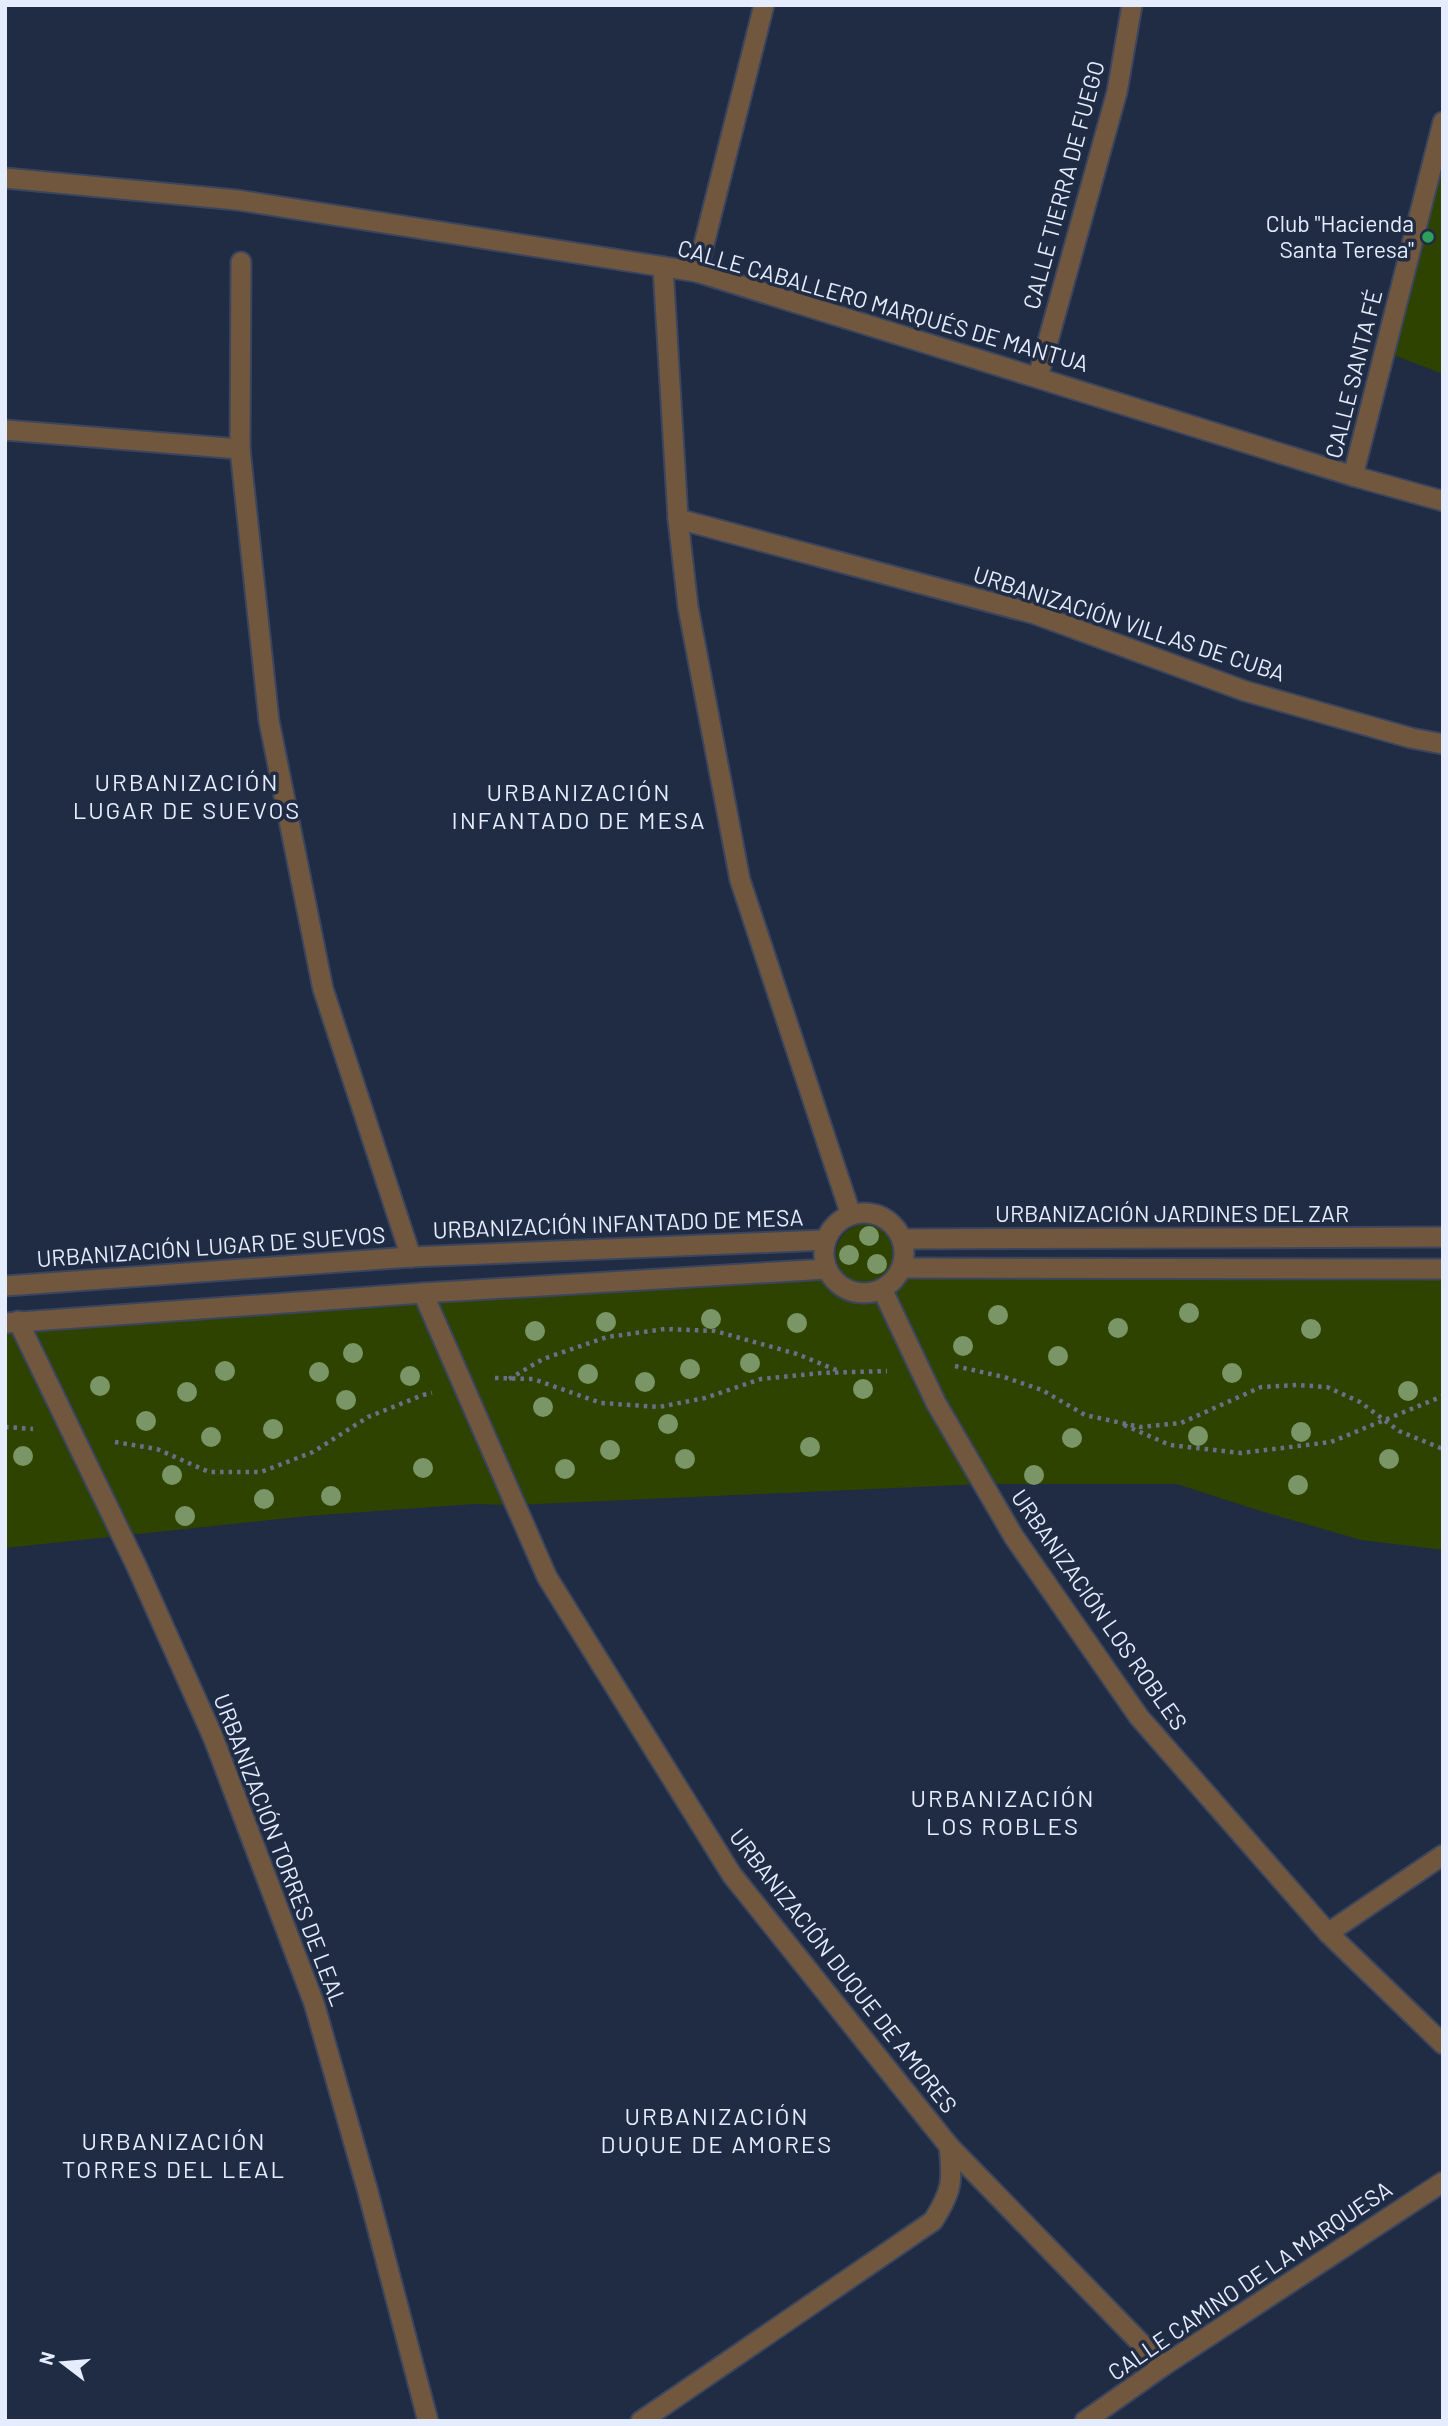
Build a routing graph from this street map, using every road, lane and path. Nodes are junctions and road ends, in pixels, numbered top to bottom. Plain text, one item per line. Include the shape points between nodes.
1 (764, 5) edge
2 (1132, 5) edge
3 (1443, 122) edge
4 (5, 178) edge
5 (241, 262) dead end
6 (663, 267) junction
7 (697, 272) junction
8 (1038, 377) junction
9 (5, 430) edge
10 (240, 449) junction
11 (1353, 476) junction
12 (1443, 501) edge
13 (678, 519) junction
14 (1443, 744) edge
15 (850, 1215) junction
16 (1443, 1237) edge
17 (902, 1239) junction
18 (826, 1240) junction
19 (411, 1257) junction
20 (902, 1268) junction
21 (827, 1269) junction
22 (1443, 1269) edge
23 (5, 1286) edge
24 (882, 1289) junction
25 (423, 1293) junction
26 (12, 1322) edge
27 (919, 1369) junction
28 (843, 1373) junction
29 (509, 1379) junction
30 (464, 1388) junction
31 (1443, 1396) edge
32 (1384, 1420) junction
33 (1113, 1421) junction
34 (74, 1436) junction
35 (1443, 1449) edge
36 (1443, 1855) edge
37 (1328, 1933) junction
38 (1443, 2045) edge
39 (949, 2146) junction
40 (1443, 2182) edge
41 (1163, 2367) junction
42 (428, 2421) edge
43 (641, 2421) edge
44 (1085, 2421) edge

1 - 7 street
2 - 8 street, CALLE TIERRA DE FUEGO via 1117,92
3 - 11 street, CALLE SANTA FÉ
4 - 6 street, CALLE CABALLERO MARQUÉS DE MANTUA via 237,200
5 - 10 street, URBANIZACIÓN LUGAR DE SUEVOS
6 - 7 street, CALLE CABALLERO MARQUÉS DE MANTUA
6 - 13 street
7 - 8 street, CALLE CABALLERO MARQUÉS DE MANTUA
8 - 11 street, CALLE CABALLERO MARQUÉS DE MANTUA
9 - 10 street
10 - 19 street, URBANIZACIÓN LUGAR DE SUEVOS via 269,721 323,989
11 - 12 street, CALLE CABALLERO MARQUÉS DE MANTUA
13 - 14 street, URBANIZACIÓN VILLAS DE CUBA via 1035,614 1245,691
13 - 15 street via 688,607 740,880
15 - 17 street via 881,1216 894,1225
15 - 18 street via 835,1225
16 - 17 street, URBANIZACIÓN JARDINES DEL ZAR
17 - 20 street
18 - 19 street, URBANIZACIÓN INFANTADO DE MESA
18 - 21 street
19 - 23 street, URBANIZACIÓN LUGAR DE SUEVOS
20 - 22 street
20 - 24 street
21 - 24 street via 850,1291
21 - 25 street
24 - 27 street, URBANIZACIÓN LOS ROBLES
25 - 26 street
25 - 30 street, URBANIZACIÓN DUQUE DE AMORES
26 - 34 street, URBANIZACIÓN TORRES DE LEAL
27 - 28 path
27 - 33 path via 953,1366 1004,1377 1042,1390 1085,1415
27 - 37 street, URBANIZACIÓN LOS ROBLES via 1014,1537 1139,1717
28 - 29 path via 761,1379 659,1408 601,1403 533,1379
28 - 29 path via 797,1354 715,1331 665,1329 607,1337 543,1359
29 - 30 path via 493,1378
30 - 34 path via 423,1395 379,1413 313,1452 261,1472 209,1472 157,1449
30 - 39 street, URBANIZACIÓN DUQUE DE AMORES via 547,1577 732,1875
31 - 32 path
32 - 33 path via 1331,1442 1241,1453 1170,1445
32 - 33 path via 1328,1387 1297,1385 1261,1387 1181,1423 1140,1427
32 - 35 path
34 - 42 street, URBANIZACIÓN TORRES DE LEAL via 213,1737 314,2003
36 - 37 street
37 - 38 street, URBANIZACIÓN LOS ROBLES
39 - 41 street
39 - 43 street, URBANIZACIÓN DUQUE DE AMORES via 950,2187 933,2221
40 - 41 street, CALLE CAMINO DE LA MARQUESA
41 - 44 street, CALLE CAMINO DE LA MARQUESA

